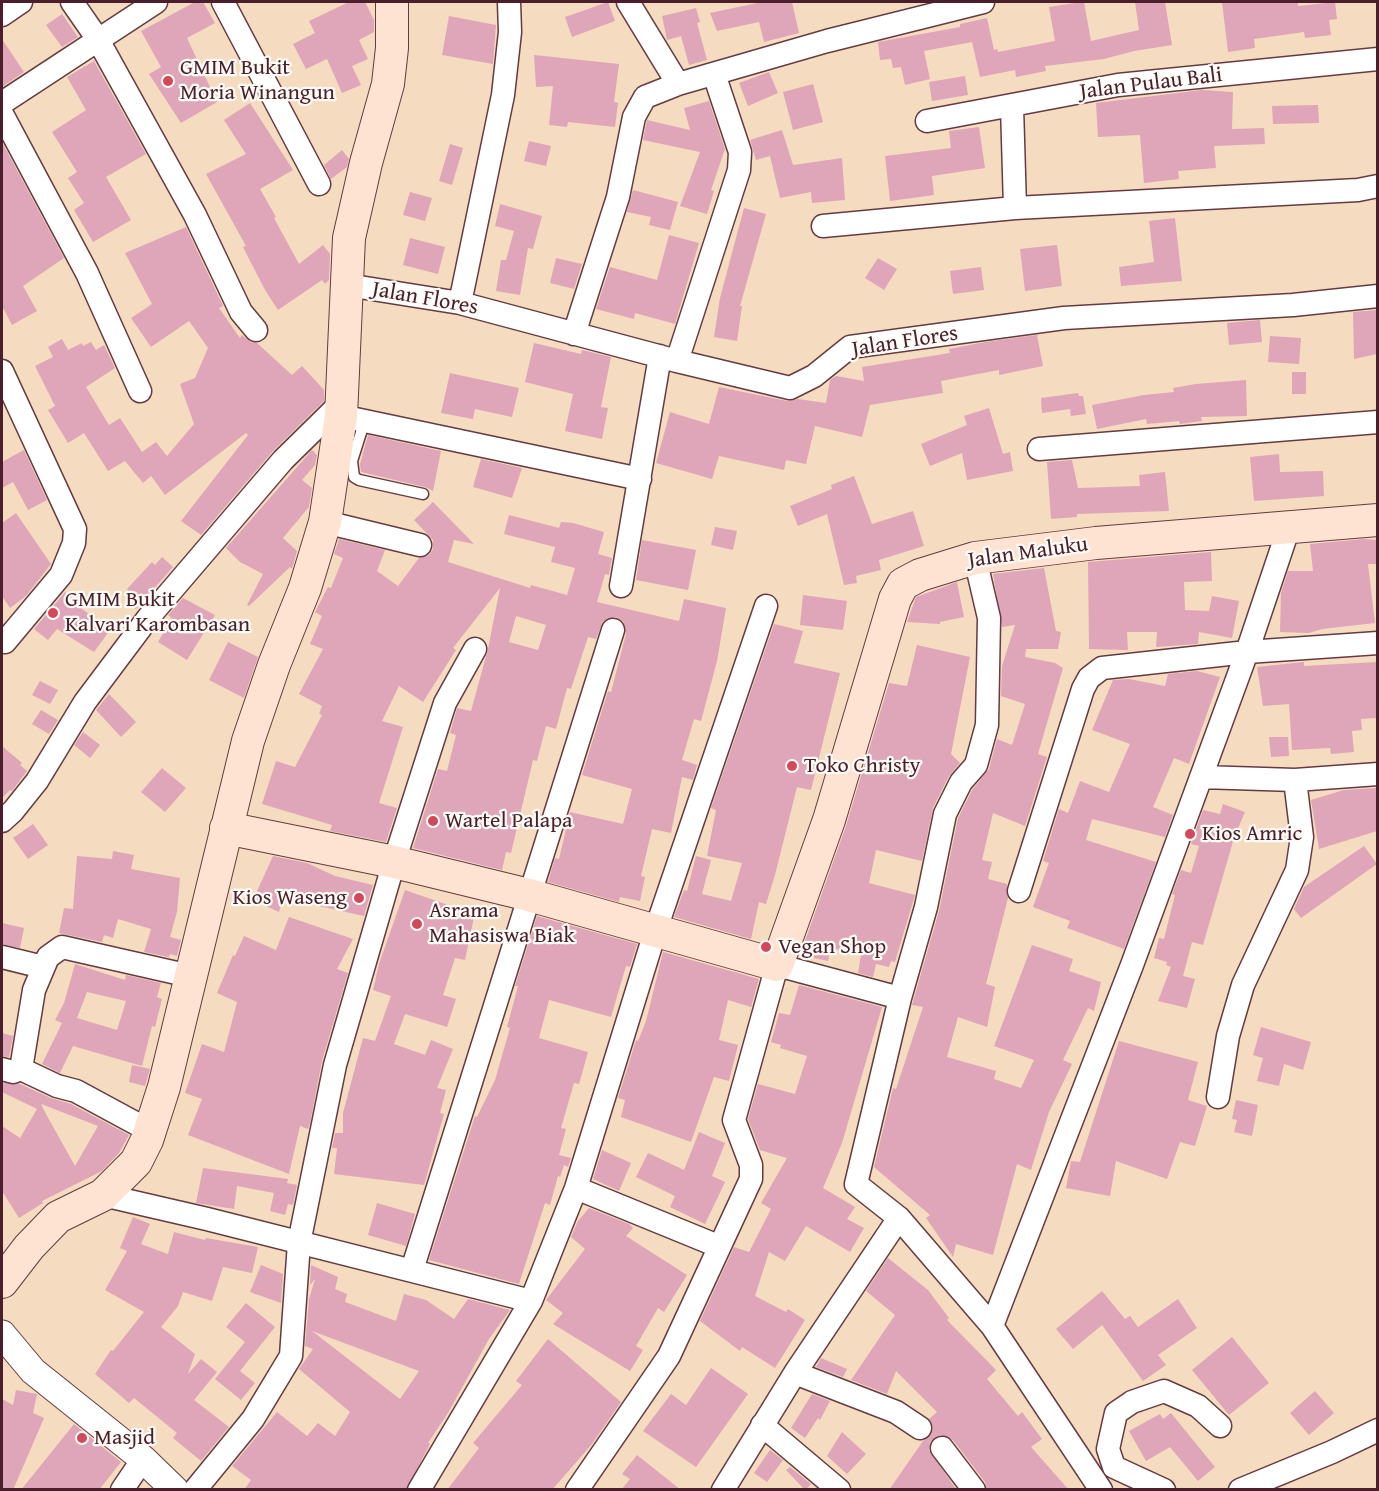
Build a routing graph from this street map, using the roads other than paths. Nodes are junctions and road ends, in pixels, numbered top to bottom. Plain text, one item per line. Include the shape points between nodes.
1 (21, 2) edge
2 (72, 2) edge
3 (156, 2) edge
4 (223, 2) edge
5 (392, 2) edge
6 (508, 2) edge
7 (628, 2) edge
8 (983, 2) edge
9 (2, 15) edge
10 (97, 38) junction
11 (1377, 59) edge
12 (714, 74) junction
13 (678, 84) junction
14 (2, 103) edge
15 (1012, 106) junction
16 (2, 114) edge
17 (927, 121) dead end
18 (319, 184) dead end
19 (1377, 186) edge
20 (1015, 208) junction
21 (823, 226) dead end
22 (346, 285) junction
23 (1377, 296) edge
24 (460, 303) junction
25 (256, 330) dead end
26 (574, 334) junction
27 (669, 359) junction
28 (2, 371) edge
29 (140, 391) dead end
30 (349, 412) junction
31 (1377, 422) edge
32 (1039, 449) dead end
33 (640, 479) junction
34 (423, 494) dead end
35 (1377, 520) edge
36 (325, 522) junction
37 (1289, 527) junction
38 (420, 545) dead end
39 (975, 558) junction
40 (621, 586) dead end
41 (766, 606) dead end
42 (613, 630) dead end
43 (2, 638) edge
44 (1377, 643) edge
45 (475, 649) dead end
46 (1247, 652) junction
47 (1377, 774) edge
48 (1201, 777) junction
49 (1295, 780) junction
50 (2, 821) edge
51 (226, 828) junction
52 (394, 862) junction
53 (1019, 891) dead end
54 (529, 895) junction
55 (656, 929) junction
56 (2, 957) edge
57 (777, 965) junction
58 (43, 967) junction
59 (190, 976) junction
60 (900, 998) junction
61 (11, 1069) edge
62 (1218, 1097) dead end
63 (150, 1131) junction
64 (576, 1188) junction
65 (103, 1195) junction
66 (899, 1218) junction
67 (299, 1243) junction
68 (718, 1246) junction
69 (412, 1270) junction
70 (2, 1282) edge
71 (531, 1301) junction
72 (992, 1326) junction
73 (2, 1334) edge
74 (2, 1366) edge
75 (33, 1371) junction
76 (795, 1373) junction
77 (762, 1425) junction
78 (1220, 1426) dead end
79 (920, 1428) dead end
80 (1377, 1430) edge
81 (942, 1448) dead end
82 (143, 1459) junction
83 (725, 1489) edge
84 (122, 1490) edge
85 (176, 1490) edge
86 (195, 1490) edge
87 (419, 1490) edge
88 (577, 1490) edge
89 (839, 1490) edge
90 (974, 1490) edge
91 (1101, 1490) edge
92 (1164, 1490) edge
93 (1240, 1490) edge

1 - 9 street
2 - 10 street
3 - 10 street
4 - 18 street
5 - 22 main road via 388,84 354,211
6 - 24 street via 510,32 503,95
7 - 13 street
8 - 12 street
10 - 14 street
10 - 25 street via 195,214 242,312
11 - 15 street, Jalan Pulau Bali via 1118,85
12 - 13 street
12 - 27 street via 740,158
13 - 26 street via 645,97 638,105 618,197
15 - 17 street, Jalan Pulau Bali
15 - 20 street
16 - 29 street via 87,273
19 - 20 street via 1346,191
20 - 21 street
22 - 24 street, Jalan Flores
22 - 30 main road
23 - 27 street, Jalan Flores via 1293,305 1064,318 850,347 814,376 790,388
24 - 26 street, Jalan Flores
26 - 27 street, Jalan Flores
27 - 33 street
28 - 43 street via 75,529 74,543 61,575 5,642
30 - 33 street
30 - 34 lane via 354,477
30 - 36 main road
30 - 50 street via 300,442 225,527 148,618 85,702 37,781
31 - 32 street
33 - 40 street
35 - 37 main road, Jalan Maluku
36 - 38 street
36 - 51 main road via 248,741
37 - 39 main road, Jalan Maluku via 1096,543
37 - 46 street
39 - 57 main road, Jalan Maluku via 920,575 903,584 897,593 829,820
39 - 60 street via 989,618 987,725 976,765 961,782 945,813 926,907
41 - 55 street
42 - 54 street
44 - 46 street
45 - 52 street via 445,703
46 - 48 street
46 - 53 street via 1102,669 1089,678
47 - 49 street
48 - 49 street
48 - 72 street
49 - 62 street via 1302,837 1297,870 1243,985 1228,1036
51 - 52 main road
51 - 59 main road
52 - 54 main road
52 - 67 street via 335,1065
54 - 55 main road
54 - 69 street
55 - 57 main road
55 - 64 street
56 - 58 street
57 - 60 street
57 - 68 street via 734,1120 753,1172
58 - 59 street via 48,957 62,947
58 - 61 street
59 - 63 main road
60 - 66 street via 855,1184
61 - 63 street via 76,1091
63 - 65 main road via 136,1162
64 - 68 street
64 - 71 street
65 - 67 street
65 - 70 main road via 58,1217 28,1247
66 - 72 street
66 - 76 street
67 - 69 street
67 - 86 street via 291,1356 253,1419
68 - 88 street via 669,1356
69 - 71 street
71 - 87 street
72 - 91 street
73 - 75 street
74 - 75 street
75 - 82 street
76 - 77 street
76 - 79 street via 896,1412
77 - 83 street
77 - 89 street
78 - 92 street via 1198,1406 1164,1391 1132,1402 1116,1413 1108,1449 1114,1467
80 - 93 street
81 - 90 street
82 - 84 street
82 - 85 street

